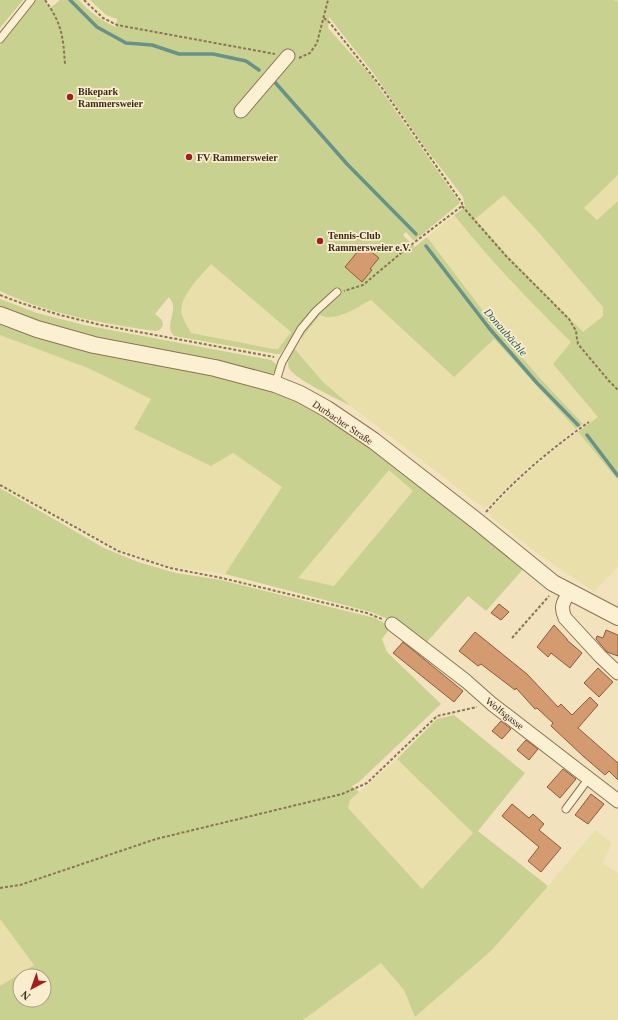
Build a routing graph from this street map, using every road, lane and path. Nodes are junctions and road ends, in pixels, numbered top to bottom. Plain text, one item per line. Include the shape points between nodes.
1 (31, 0) edge
2 (45, 0) edge
3 (84, 0) edge
4 (328, 0) edge
5 (324, 18) junction
6 (0, 39) edge
7 (288, 56) junction
8 (65, 64) dead end
9 (241, 110) dead end
10 (462, 206) junction
11 (337, 292) joint
12 (0, 294) edge
13 (0, 315) edge
14 (282, 362) junction
15 (275, 384) junction
16 (618, 390) edge
17 (589, 422) dead end
18 (0, 485) edge
19 (478, 522) junction
20 (569, 593) junction
21 (551, 594) dead end
22 (618, 617) edge
23 (392, 624) joint
24 (512, 638) dead end
25 (618, 673) edge
26 (492, 704) junction
27 (589, 778) junction
28 (618, 801) edge
29 (566, 809) dead end
30 (0, 888) edge

1 - 6 lane
2 - 8 path via 55,14 63,37
3 - 7 path via 103,18 117,25
4 - 5 path
5 - 7 path via 317,43 310,53 298,58
5 - 10 path via 382,88
7 - 9 street
10 - 11 path via 363,285
10 - 16 path via 507,257 569,319 576,330 578,344
11 - 14 lane via 316,311
12 - 14 path via 60,315 101,325 273,356
13 - 15 street, Durbacher Straße via 37,329 94,345 215,368
14 - 15 lane
15 - 19 street, Durbacher Straße via 327,409 374,441
17 - 19 path via 534,463
18 - 23 path via 118,551 170,568 367,613
19 - 20 street, Durbacher Straße
20 - 22 street, Durbacher Straße
20 - 25 street via 562,605 565,618
21 - 24 path
23 - 26 street, Wolfsgasse
26 - 27 street, Wolfsgasse
26 - 30 path via 436,716 367,783 342,794 156,839 20,885
27 - 28 street, Wolfsgasse
27 - 29 lane

